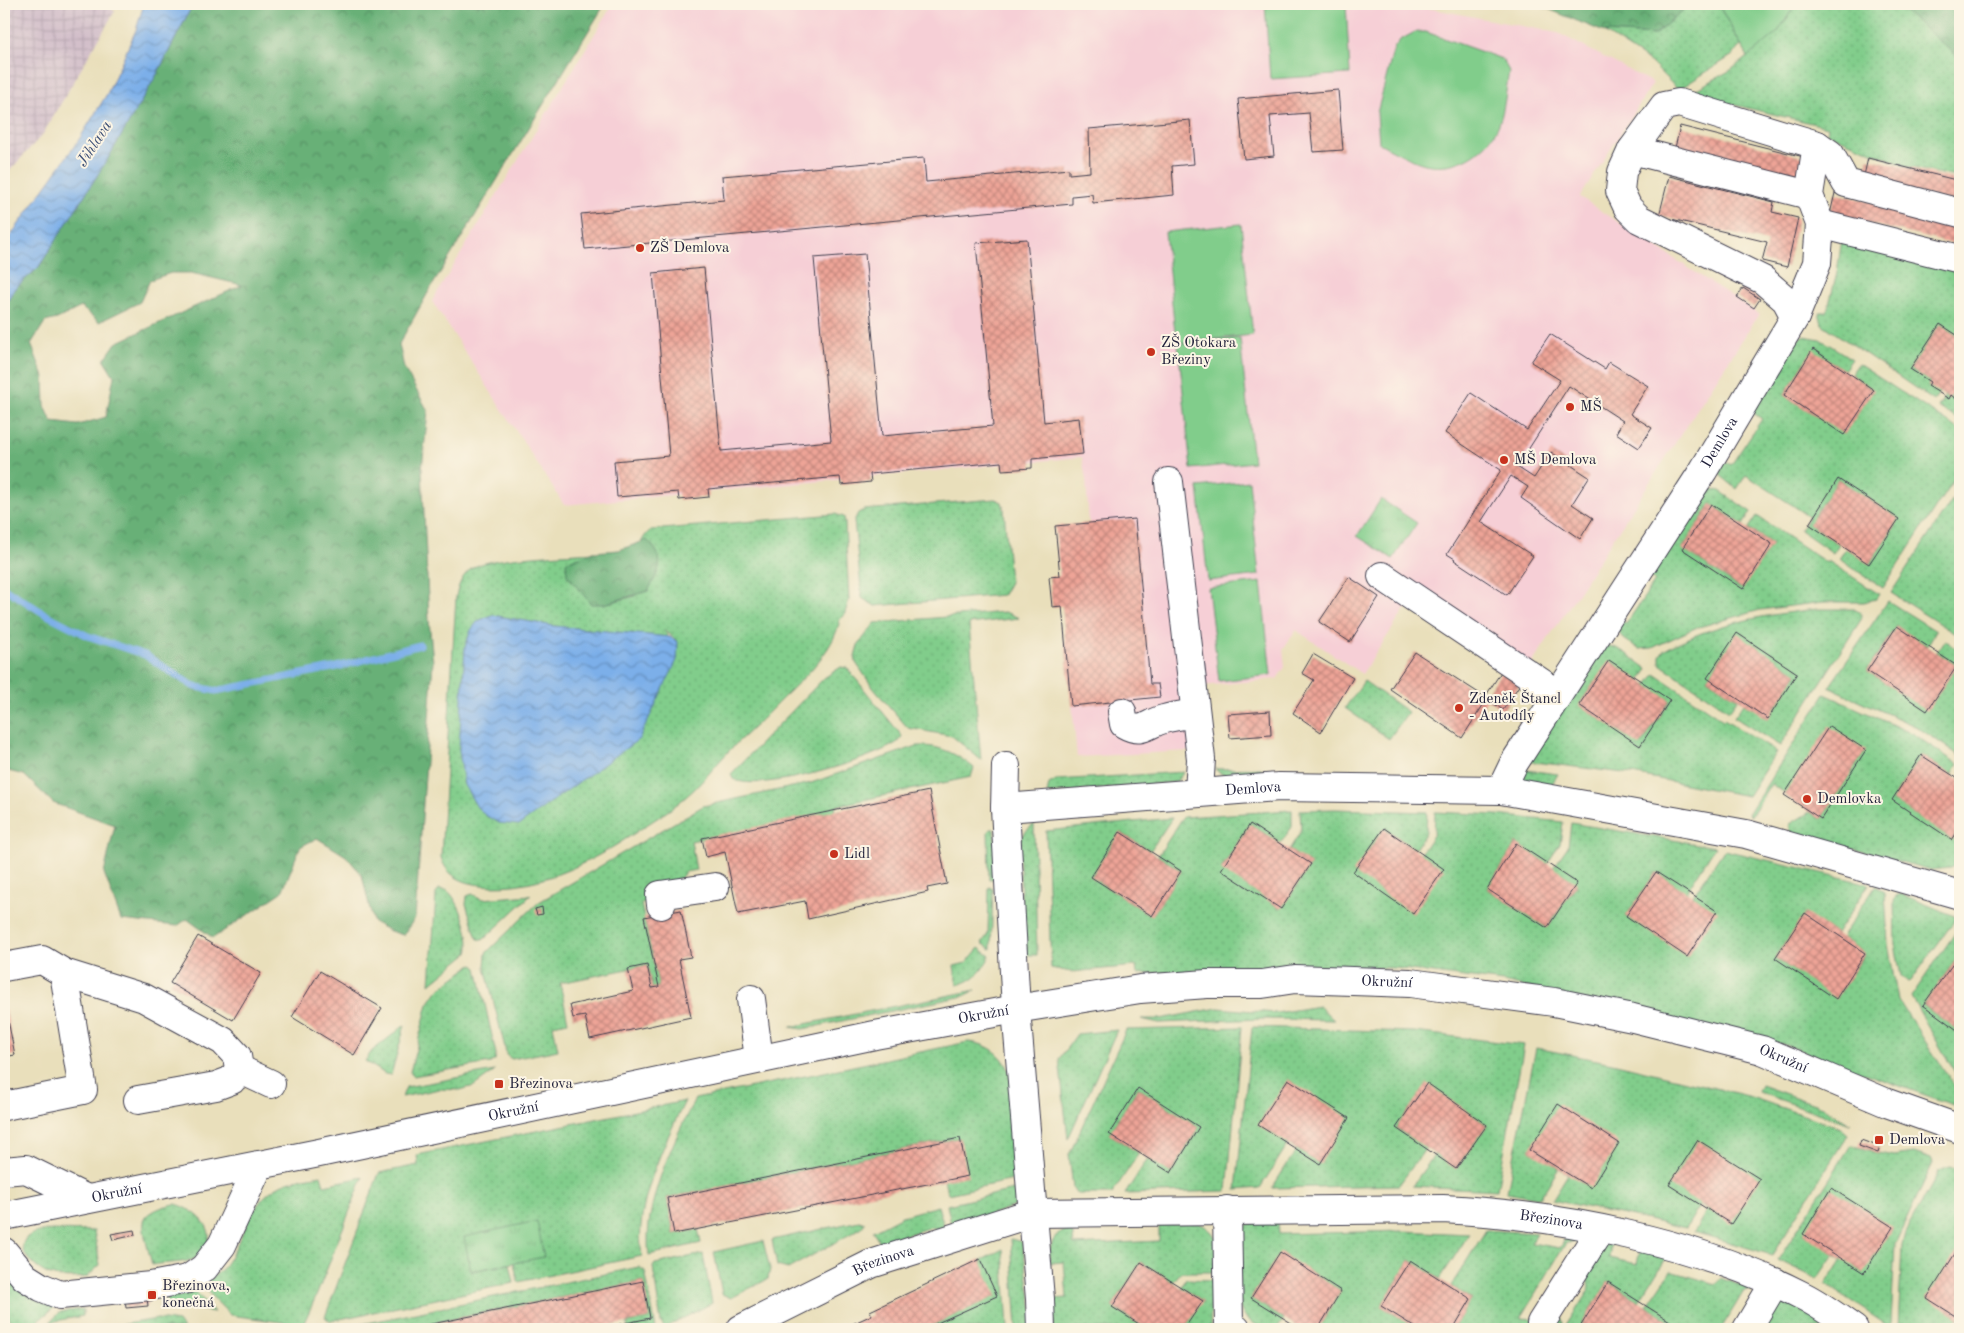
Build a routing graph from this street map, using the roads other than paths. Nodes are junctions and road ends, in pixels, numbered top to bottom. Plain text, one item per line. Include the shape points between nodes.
1 (1818, 145) junction
2 (1632, 150) junction
3 (1809, 195) junction
4 (1960, 213) edge
5 (1820, 224) junction
6 (1960, 260) edge
7 (1795, 317) junction
8 (1169, 482) dead end
9 (1382, 576) dead end
10 (1558, 694) junction
11 (1122, 712) dead end
12 (1195, 714) junction
13 (1006, 766) dead end
14 (1501, 790) junction
15 (1199, 792) junction
16 (1005, 808) junction
17 (715, 887) dead end
18 (1958, 890) edge
19 (661, 905) dead end
20 (4, 967) edge
21 (53, 967) junction
22 (751, 999) dead end
23 (1016, 1008) junction
24 (759, 1059) junction
25 (239, 1069) junction
26 (271, 1084) dead end
27 (138, 1100) dead end
28 (4, 1106) edge
29 (1960, 1129) edge
30 (258, 1165) junction
31 (4, 1172) edge
32 (88, 1199) junction
33 (1227, 1210) junction
34 (1032, 1213) junction
35 (4, 1216) edge
36 (1600, 1230) junction
37 (4, 1252) edge
38 (1775, 1282) junction
39 (1541, 1323) dead end
40 (1231, 1328) edge
41 (741, 1329) edge
42 (1041, 1329) edge
43 (1747, 1329) edge
44 (1854, 1329) edge

1 - 2 street via 1679,103 1664,106
1 - 3 street
1 - 4 street via 1830,154 1846,183
2 - 3 street
2 - 7 street via 1622,172 1620,191 1628,208 1639,218 1763,280 1786,300
3 - 5 street
5 - 6 street
5 - 7 street, Demlova via 1817,263
7 - 10 street, Demlova via 1697,479
8 - 12 street
9 - 10 street
10 - 14 street, Demlova via 1514,763
11 - 12 street via 1124,724 1130,728 1145,729 1162,719
12 - 15 street via 1200,759
13 - 16 street
14 - 15 street, Demlova via 1279,787
14 - 18 street, Demlova via 1746,834
15 - 16 street, Demlova
16 - 23 street
17 - 19 street via 660,895
20 - 21 street
21 - 25 street via 153,1002 223,1041 237,1056
21 - 28 street via 83,1090
22 - 24 street
23 - 24 street, Okružní
23 - 29 street, Okružní via 1140,989 1262,984 1295,979 1410,983 1499,994 1633,1018 1762,1050 1887,1104
23 - 34 street
24 - 30 street, Okružní
25 - 26 street
25 - 27 street via 232,1080 216,1086
30 - 32 street, Okružní
30 - 37 street via 222,1245 204,1268 188,1279 60,1295 25,1277
31 - 32 street via 26,1169
32 - 35 street, Okružní
33 - 34 street, Březinova
33 - 36 street, Březinova via 1490,1211
33 - 40 street
34 - 41 street, Březinova via 871,1264
34 - 42 street
36 - 38 street, Březinova via 1677,1247
36 - 39 street
38 - 43 street
38 - 44 street, Březinova

